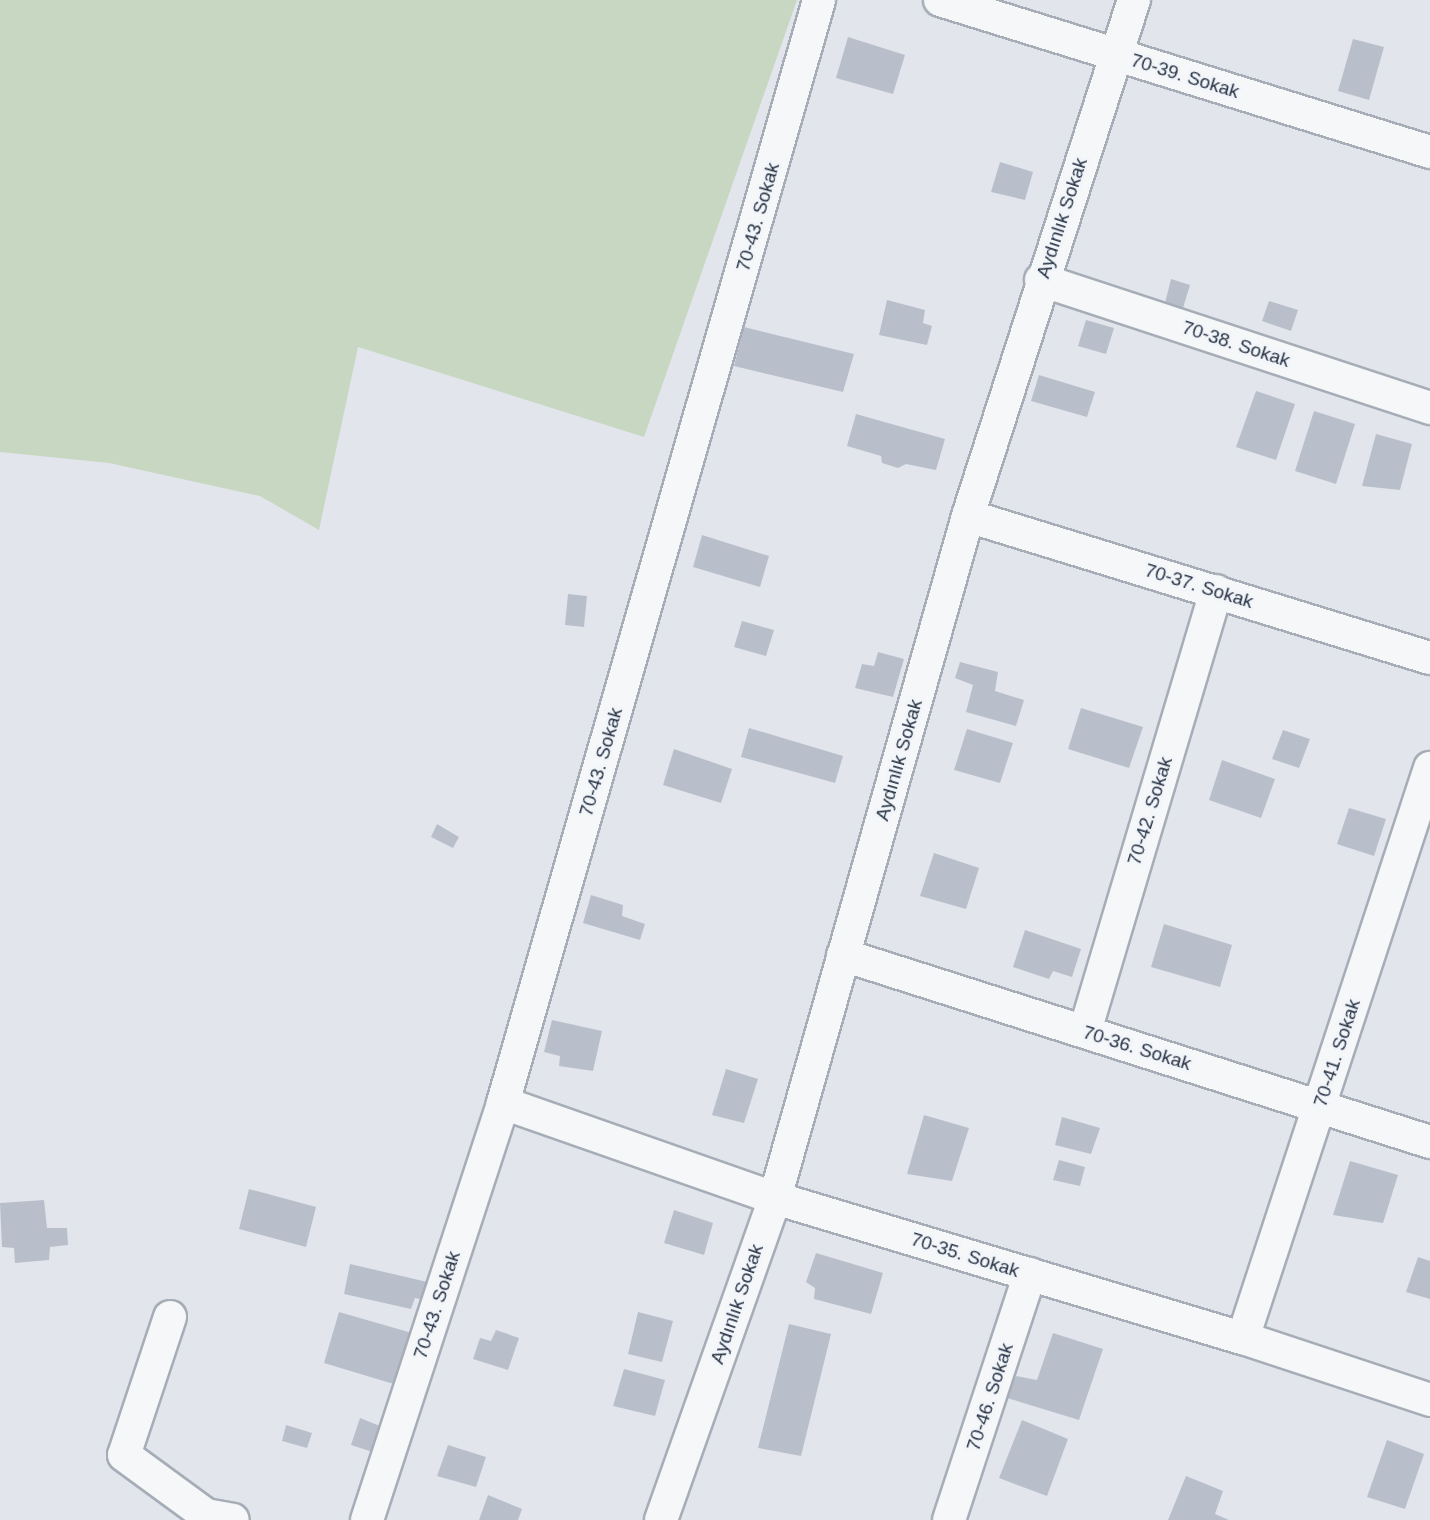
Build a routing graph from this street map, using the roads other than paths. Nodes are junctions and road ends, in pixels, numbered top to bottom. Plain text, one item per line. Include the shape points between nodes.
1 (820, 0) edge
2 (940, 0) edge
3 (1134, 0) edge
4 (1116, 54) junction
5 (1430, 152) edge
6 (1041, 279) junction
7 (1430, 408) edge
8 (968, 516) junction
9 (1216, 591) junction
10 (1430, 658) edge
11 (1430, 768) edge
12 (844, 955) junction
13 (1085, 1031) junction
14 (503, 1102) junction
15 (1320, 1105) junction
16 (1430, 1142) edge
17 (775, 1198) junction
18 (1030, 1275) junction
19 (170, 1317) dead end
20 (1243, 1338) junction
21 (1430, 1400) edge
22 (213, 1519) edge
23 (953, 1519) edge
24 (367, 1520) edge
25 (661, 1520) edge

1 - 14 street, 70-43. Sokak
2 - 4 street, 70-39. Sokak
3 - 4 street, Aydınlık Sokak
4 - 5 street, 70-39. Sokak
4 - 6 street, Aydınlık Sokak
6 - 7 street, 70-38. Sokak
6 - 8 street, Aydınlık Sokak
8 - 9 street, 70-37. Sokak
8 - 12 street, Aydınlık Sokak
9 - 10 street, 70-37. Sokak
9 - 13 street, 70-42. Sokak
11 - 15 street, 70-41. Sokak
12 - 13 street, 70-36. Sokak
12 - 17 street, Aydınlık Sokak
13 - 15 street, 70-36. Sokak
14 - 17 street, 70-35. Sokak
14 - 24 street, 70-43. Sokak
15 - 16 street, 70-36. Sokak
15 - 20 street, 70-41. Sokak
17 - 18 street, 70-35. Sokak
17 - 25 street, Aydınlık Sokak
18 - 20 street, 70-35. Sokak
18 - 23 street, 70-46. Sokak
19 - 22 street via 124,1455
20 - 21 street, 70-35. Sokak

